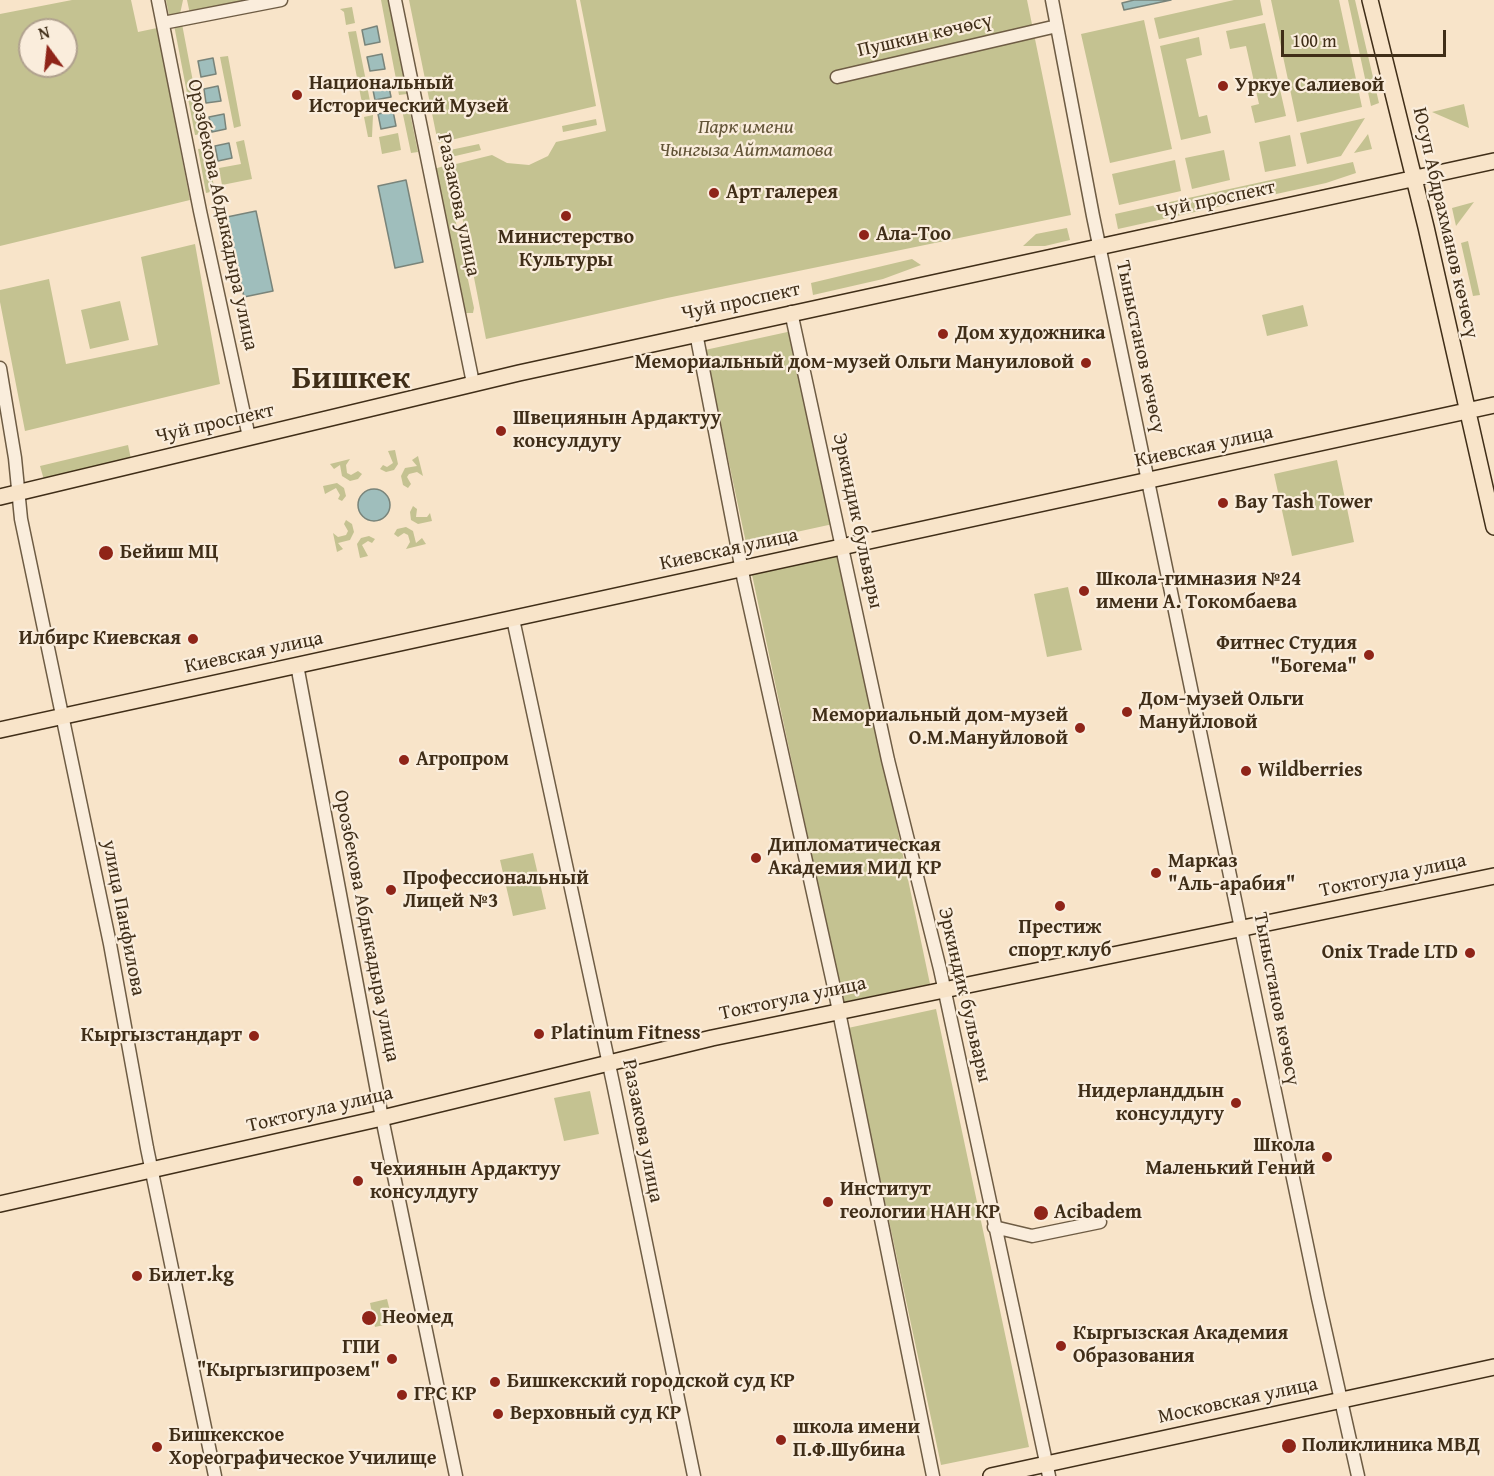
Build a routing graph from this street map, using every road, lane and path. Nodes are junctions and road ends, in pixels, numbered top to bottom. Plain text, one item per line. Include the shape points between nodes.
1 (158, 0) edge
2 (281, 0) edge
3 (395, 0) edge
4 (1052, 0) edge
5 (1370, 0) edge
6 (163, 23) junction
7 (1057, 26) junction
8 (837, 77) dead end
9 (1494, 161) edge
10 (1414, 178) junction
11 (1100, 248) junction
12 (791, 312) junction
13 (696, 333) junction
14 (0, 368) edge
15 (473, 383) junction
16 (1494, 405) edge
17 (1467, 411) junction
18 (249, 437) junction
19 (1148, 480) junction
20 (18, 493) junction
21 (0, 497) edge
22 (1494, 527) edge
23 (842, 547) junction
24 (742, 569) junction
25 (513, 619) junction
26 (297, 665) junction
27 (62, 717) junction
28 (0, 730) edge
29 (1494, 876) edge
30 (1243, 928) junction
31 (944, 990) junction
32 (839, 1011) junction
33 (609, 1062) junction
34 (382, 1118) junction
35 (152, 1170) junction
36 (0, 1204) edge
37 (1100, 1222) dead end
38 (994, 1227) junction
39 (1494, 1367) edge
40 (1341, 1400) junction
41 (1048, 1470) edge
42 (215, 1476) edge
43 (456, 1476) edge
44 (694, 1476) edge
45 (933, 1476) edge
46 (991, 1476) edge
47 (1358, 1476) edge

1 - 6 street, Орозбекова Абдыкадыра улица
2 - 6 street
3 - 15 street, Раззакова улица
4 - 7 street, Тыныстанов көчөсү
5 - 10 main road, Юсуп Абдрахманов көчөсү
6 - 18 street, Орозбекова Абдыкадыра улица
7 - 8 street, Пушкин көчөсү
7 - 11 street, Тыныстанов көчөсү
9 - 10 main road, Чуй проспект
10 - 11 main road, Чуй проспект
10 - 17 main road, Юсуп Абдрахманов көчөсү
11 - 12 main road, Чуй проспект
11 - 19 street, Тыныстанов көчөсү
12 - 13 main road, Чуй проспект
12 - 23 street, Эркиндик бульвары
13 - 15 main road, Чуй проспект
13 - 24 street
14 - 20 street, улица Панфилова
15 - 18 main road, Чуй проспект
16 - 17 main road, Киевская улица
17 - 19 main road, Киевская улица
17 - 22 main road, Юсуп Абдрахманов көчөсү
18 - 20 main road, Чуй проспект
19 - 23 main road, Киевская улица
19 - 30 street, Тыныстанов көчөсү
20 - 21 main road, Чуй проспект
20 - 27 street, улица Панфилова
23 - 24 main road, Киевская улица
23 - 31 street, Эркиндик бульвары
24 - 25 main road, Киевская улица
24 - 32 street
25 - 26 main road, Киевская улица
25 - 33 street, Раззакова улица
26 - 27 main road, Киевская улица
26 - 34 street, Орозбекова Абдыкадыра улица
27 - 28 main road, Киевская улица
27 - 35 street, улица Панфилова
29 - 30 main road, Токтогула улица
30 - 31 main road, Токтогула улица
30 - 40 street, Тыныстанов көчөсү
31 - 32 main road, Токтогула улица
31 - 38 street, Эркиндик бульвары
32 - 33 main road, Токтогула улица
32 - 45 street
33 - 34 main road, Токтогула улица
33 - 44 street, Раззакова улица
34 - 35 main road, Токтогула улица
34 - 43 street, Орозбекова Абдыкадыра улица
35 - 36 main road, Токтогула улица
35 - 42 street, улица Панфилова
37 - 38 street via 1032,1236
38 - 41 street, Эркиндик бульвары
39 - 40 main road, Московская улица
40 - 41 main road, Московская улица
40 - 47 street, Тыныстанов көчөсү
41 - 46 main road, Московская улица

